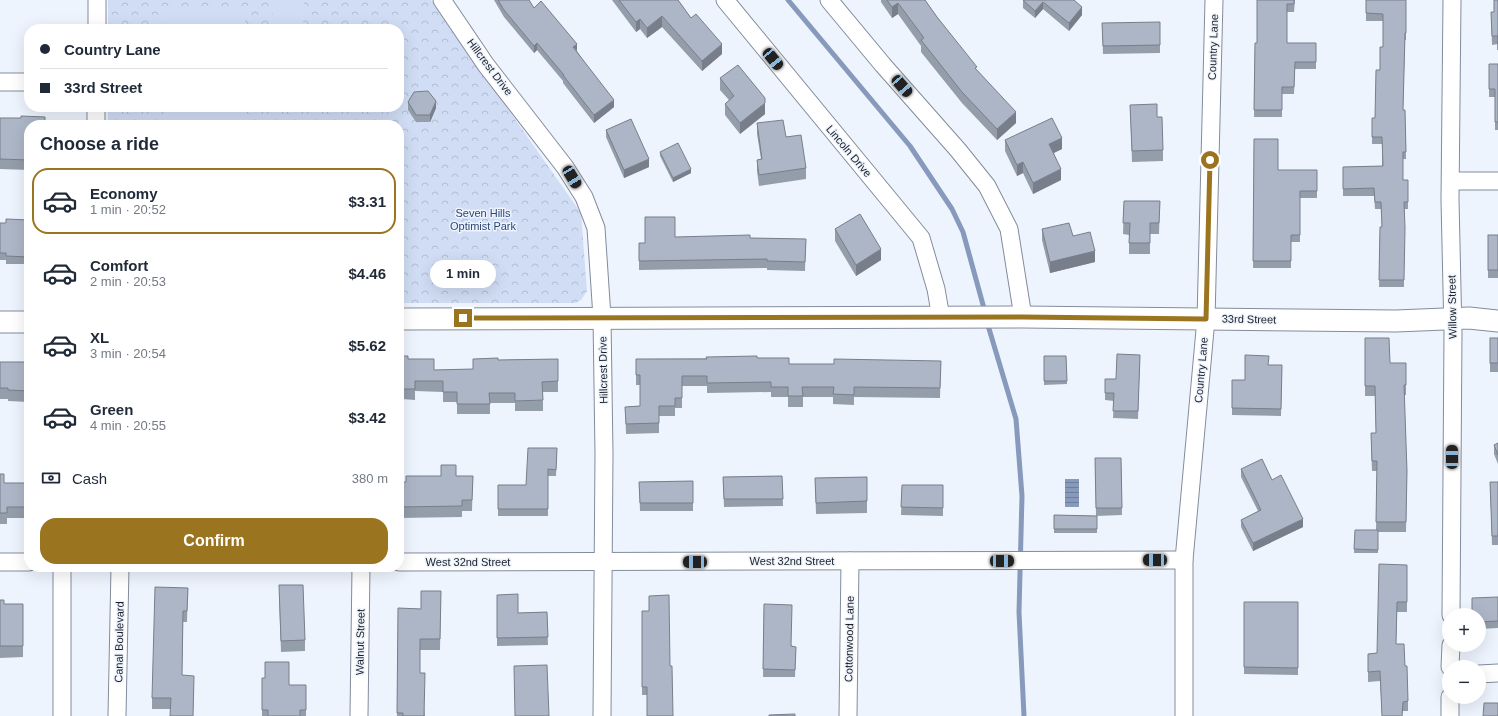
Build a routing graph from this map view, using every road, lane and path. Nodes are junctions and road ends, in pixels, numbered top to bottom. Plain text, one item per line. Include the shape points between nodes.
1 (97, 0) edge
2 (442, 0) edge
3 (725, 0) edge
4 (830, 0) edge
5 (1214, 0) edge
6 (1452, 0) edge
7 (97, 24) edge
8 (0, 82) edge
9 (24, 82) edge
10 (1451, 181) junction
11 (1498, 181) edge
12 (1014, 317) junction
13 (602, 318) junction
14 (941, 318) junction
15 (404, 319) edge
16 (1206, 319) junction
17 (1452, 319) junction
18 (1498, 321) edge
19 (0, 322) edge
20 (24, 322) edge
21 (1184, 560) junction
22 (850, 561) junction
23 (0, 562) edge
24 (24, 562) edge
25 (404, 562) edge
26 (603, 562) junction
27 (62, 572) edge
28 (120, 572) edge
29 (361, 572) edge
30 (1451, 608) edge
31 (1498, 673) edge
32 (1486, 674) edge
33 (1450, 704) edge
34 (62, 716) edge
35 (117, 716) edge
36 (359, 716) edge
37 (602, 716) edge
38 (848, 716) edge
39 (1184, 716) edge
40 (1450, 716) edge

1 - 7 street
2 - 13 street, Hillcrest Drive via 486,65 565,166 584,197 596,228
3 - 14 street, Lincoln Drive via 921,238
4 - 12 street via 987,186 1009,229
5 - 16 street, Country Lane
6 - 10 street, Willow Street
8 - 9 street
10 - 11 street
10 - 17 street, Willow Street
12 - 14 street, 33rd Street
12 - 16 street, 33rd Street
13 - 14 street, 33rd Street
13 - 15 street, 33rd Street
13 - 26 street, Hillcrest Drive
16 - 17 street, 33rd Street
16 - 21 street, Country Lane
17 - 18 street, 33rd Street
17 - 30 street, Willow Street
19 - 20 street
21 - 22 street, West 32nd Street
21 - 39 street, Country Lane
22 - 26 street, West 32nd Street
22 - 38 street, Cottonwood Lane
23 - 24 street
25 - 26 street, West 32nd Street
26 - 37 street, Hillcrest Drive
27 - 34 street
28 - 35 street, Canal Boulevard
29 - 36 street, Walnut Street
31 - 32 street
33 - 40 street

